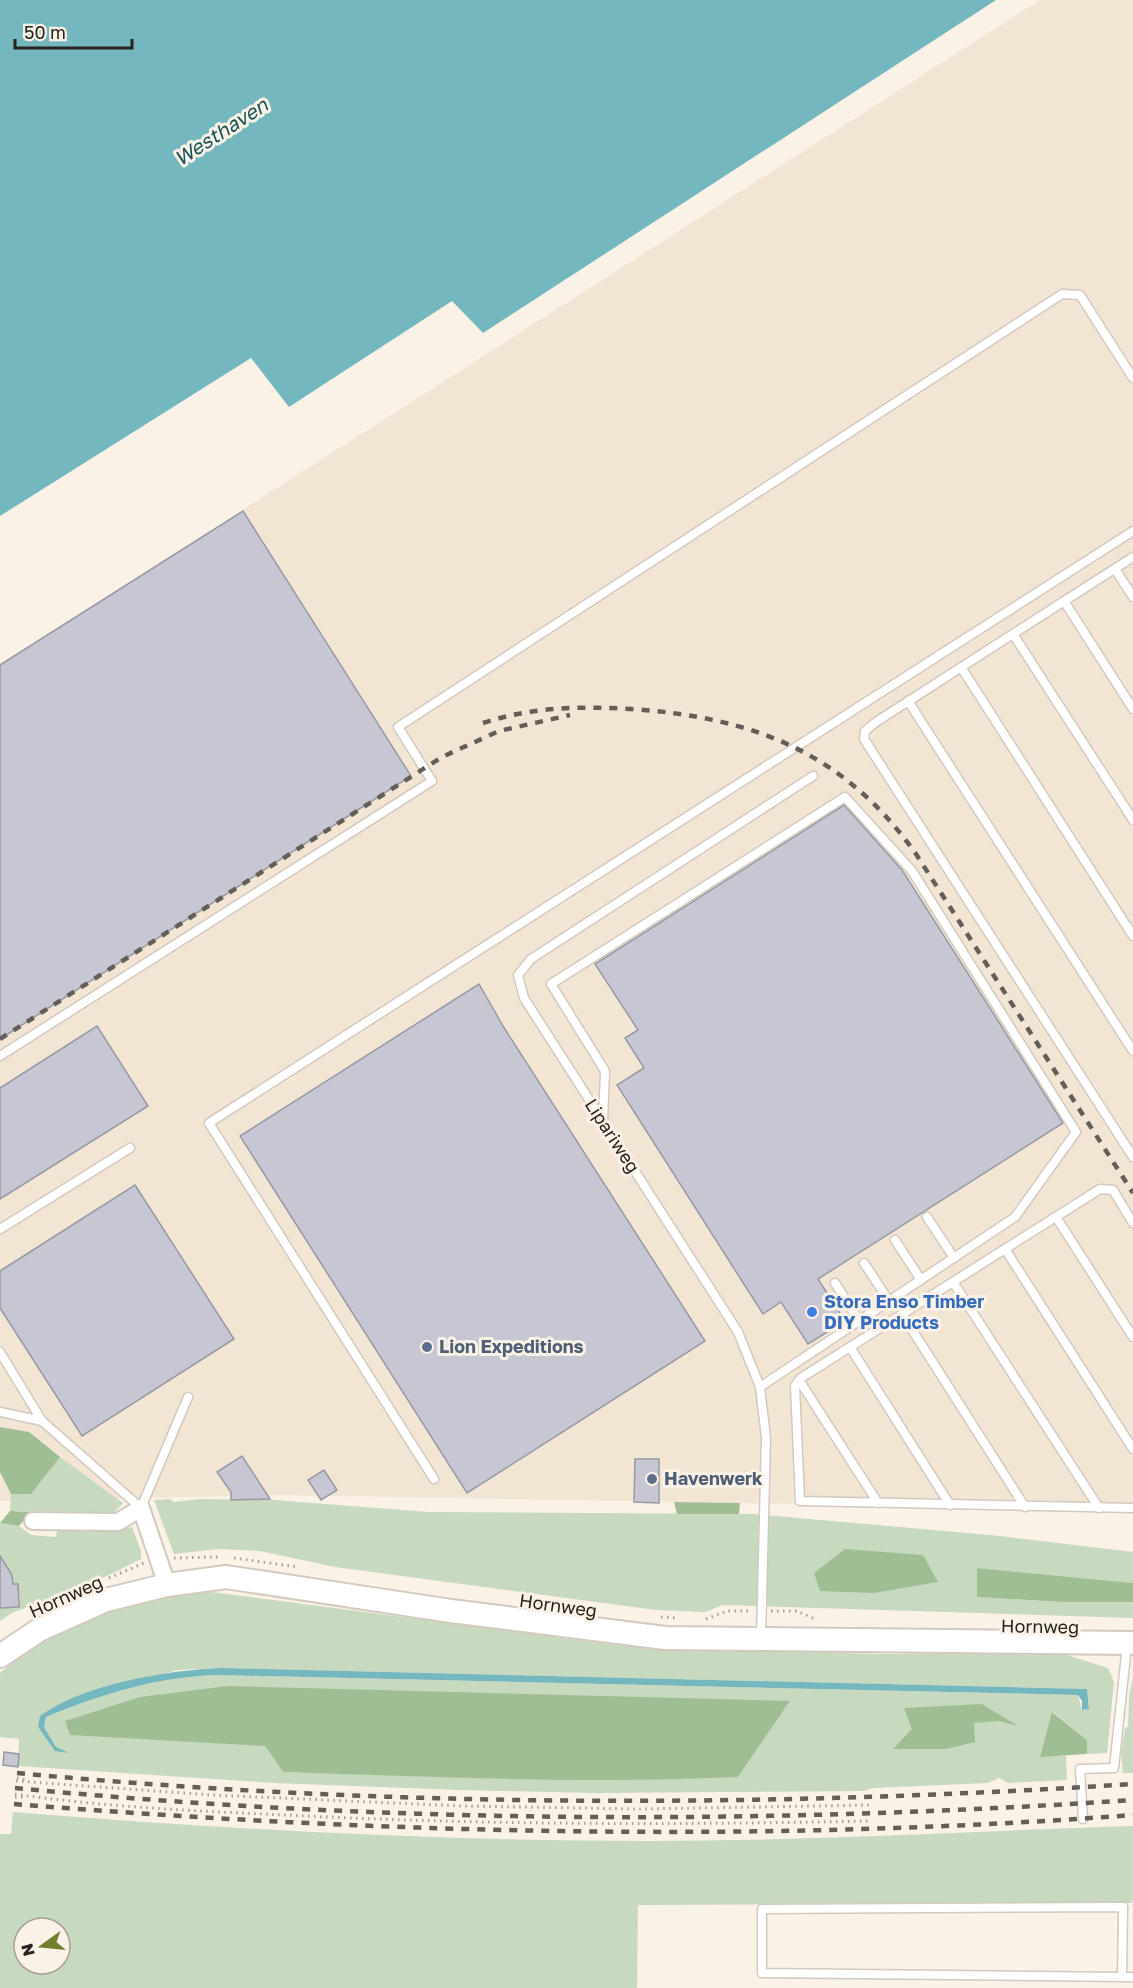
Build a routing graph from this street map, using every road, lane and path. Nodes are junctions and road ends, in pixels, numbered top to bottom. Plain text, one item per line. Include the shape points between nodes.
1 (1133, 378) edge
2 (1133, 531) edge
3 (1133, 557) edge
4 (1115, 569) junction
5 (1133, 597) edge
6 (1064, 601) junction
7 (1013, 634) junction
8 (961, 667) junction
9 (908, 701) junction
10 (1133, 709) edge
11 (813, 776) dead end
12 (1133, 820) edge
13 (1133, 936) edge
14 (1133, 1051) edge
15 (0, 1056) edge
16 (603, 1121) junction
17 (130, 1148) dead end
18 (1133, 1157) edge
19 (1056, 1217) junction
20 (927, 1218) dead end
21 (1133, 1223) edge
22 (0, 1229) edge
23 (895, 1240) dead end
24 (1005, 1249) junction
25 (954, 1258) junction
26 (864, 1263) dead end
27 (921, 1280) junction
28 (953, 1282) junction
29 (835, 1283) dead end
30 (889, 1301) junction
31 (902, 1314) junction
32 (859, 1321) junction
33 (1133, 1336) edge
34 (850, 1347) junction
35 (0, 1352) edge
36 (799, 1380) junction
37 (760, 1387) junction
38 (188, 1397) dead end
39 (0, 1412) edge
40 (42, 1421) junction
41 (1133, 1449) edge
42 (434, 1479) dead end
43 (878, 1503) junction
44 (950, 1505) junction
45 (1025, 1507) junction
46 (141, 1508) junction
47 (1099, 1508) junction
48 (1133, 1508) edge
49 (33, 1521) dead end
50 (158, 1559) junction
51 (303, 1568) dead end
52 (99, 1582) dead end
53 (167, 1585) junction
54 (69, 1594) dead end
55 (763, 1611) junction
56 (29, 1613) dead end
57 (653, 1617) dead end
58 (686, 1618) dead end
59 (696, 1618) dead end
60 (819, 1621) dead end
61 (761, 1639) junction
62 (1130, 1643) edge
63 (0, 1656) edge
64 (16, 1780) dead end
65 (15, 1796) dead end
66 (871, 1805) dead end
67 (1083, 1819) dead end
68 (871, 1821) dead end
69 (1122, 1977) junction
70 (1133, 1977) edge

1 - 15 lane via 1080,295 1062,294 398,728 432,781
2 - 42 lane via 209,1124
3 - 4 lane
4 - 5 lane
4 - 6 lane
6 - 7 lane
6 - 10 lane
7 - 8 lane
7 - 12 lane
8 - 9 lane
8 - 13 lane
9 - 14 lane
9 - 18 lane via 865,731 864,739
11 - 16 lane, Lipariweg via 531,959 518,975 524,998
16 - 25 lane via 605,1071 550,984 845,797 912,871 1076,1132 1015,1217
16 - 37 lane, Lipariweg via 738,1332
17 - 22 lane
19 - 21 lane via 1100,1189 1113,1190
19 - 24 lane
19 - 33 lane
20 - 25 lane
23 - 27 lane
24 - 28 lane
24 - 41 lane
25 - 27 lane
26 - 30 lane
27 - 30 lane
28 - 31 lane
28 - 47 lane
29 - 32 lane
30 - 32 lane
31 - 34 lane
31 - 45 lane
32 - 37 lane
34 - 36 lane
34 - 44 lane
35 - 40 lane
36 - 43 lane
36 - 43 lane via 795,1386 800,1501
37 - 55 lane, Lipariweg via 766,1438
38 - 46 lane
39 - 40 lane
40 - 46 lane
43 - 44 lane
44 - 45 lane
45 - 47 lane
46 - 49 street via 118,1522
46 - 50 street
47 - 48 lane
50 - 51 path, Hornweg via 249,1558
50 - 52 path, Hornweg
50 - 53 street
53 - 61 street, Hornweg via 226,1577 665,1638
53 - 63 street, Hornweg via 106,1600 39,1630
54 - 56 path, Hornweg
55 - 59 path via 727,1611 707,1619
55 - 60 path via 797,1611
55 - 61 lane, Lipariweg
57 - 58 path
61 - 62 street, Hornweg
62 - 67 lane via 1114,1768 1080,1769
64 - 66 path via 212,1795 462,1806 669,1809
65 - 68 path via 242,1813 444,1822
69 - 69 lane via 762,1973 762,1910 1123,1907
69 - 70 lane

